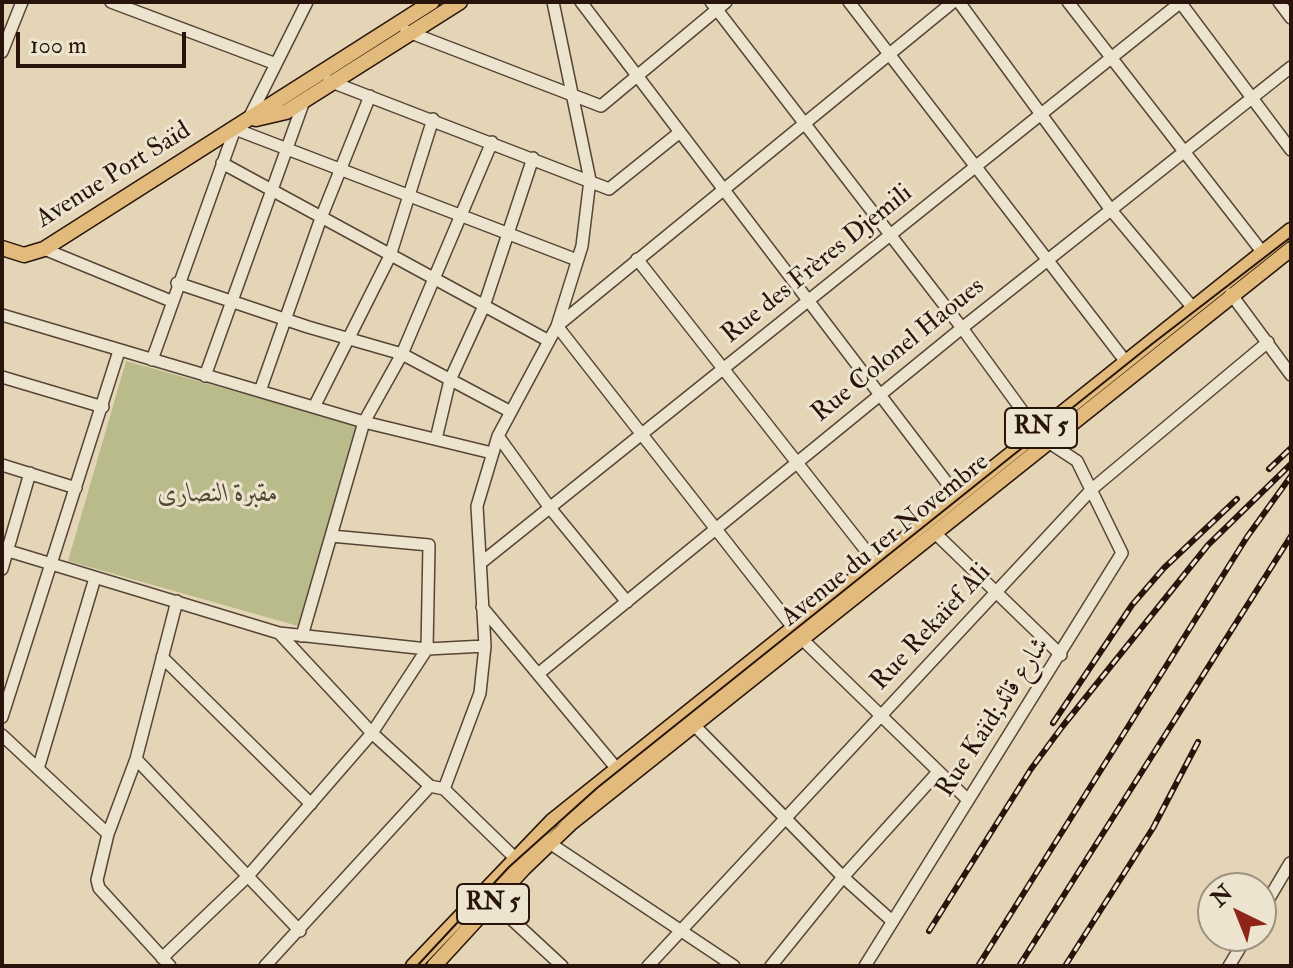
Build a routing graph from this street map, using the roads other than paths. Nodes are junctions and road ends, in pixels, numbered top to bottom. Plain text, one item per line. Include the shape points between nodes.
1 (22, 2) edge
2 (307, 2) edge
3 (432, 2) edge
4 (460, 2) edge
5 (553, 2) edge
6 (581, 2) edge
7 (849, 2) edge
8 (956, 2) edge
9 (1068, 2) edge
10 (1181, 2) edge
11 (1279, 2) edge
12 (115, 3) edge
13 (718, 5) edge
14 (1291, 18) edge
15 (394, 26) junction
16 (410, 33) junction
17 (3, 46) edge
18 (889, 53) junction
19 (1110, 59) junction
20 (276, 64) junction
21 (1291, 67) edge
22 (636, 74) junction
23 (318, 75) junction
24 (332, 83) junction
25 (569, 94) junction
26 (370, 96) junction
27 (1253, 97) junction
28 (304, 101) junction
29 (1041, 114) junction
30 (433, 119) junction
31 (801, 122) junction
32 (241, 125) junction
33 (680, 132) junction
34 (492, 142) junction
35 (287, 150) junction
36 (1291, 150) edge
37 (1183, 151) junction
38 (533, 158) junction
39 (222, 163) junction
40 (976, 166) junction
41 (341, 172) junction
42 (590, 180) junction
43 (722, 188) junction
44 (272, 191) junction
45 (408, 197) junction
46 (1111, 210) junction
47 (459, 216) junction
48 (321, 218) junction
49 (1291, 230) edge
50 (508, 235) junction
51 (891, 235) junction
52 (2, 248) edge
53 (44, 249) junction
54 (1291, 249) edge
55 (1263, 253) junction
56 (390, 256) junction
57 (637, 259) junction
58 (577, 260) junction
59 (1046, 261) junction
60 (433, 279) junction
61 (177, 283) junction
62 (1231, 294) junction
63 (171, 301) junction
64 (232, 301) junction
65 (808, 301) junction
66 (484, 306) junction
67 (1193, 308) junction
68 (2, 315) edge
69 (285, 320) junction
70 (557, 326) junction
71 (962, 328) junction
72 (348, 338) junction
73 (549, 341) junction
74 (1268, 342) junction
75 (119, 351) junction
76 (402, 354) junction
77 (152, 360) junction
78 (1126, 362) junction
79 (722, 370) junction
80 (1291, 375) edge
81 (205, 376) junction
82 (2, 377) edge
83 (450, 380) junction
84 (260, 391) junction
85 (880, 395) junction
86 (103, 407) junction
87 (314, 407) junction
88 (511, 412) junction
89 (364, 422) junction
90 (1037, 431) junction
91 (641, 435) junction
92 (498, 436) junction
93 (436, 439) junction
94 (1048, 442) junction
95 (492, 453) junction
96 (795, 464) junction
97 (2, 465) edge
98 (30, 473) junction
99 (76, 488) junction
100 (1092, 489) junction
101 (957, 496) junction
102 (550, 508) junction
103 (715, 529) junction
104 (935, 533) junction
105 (331, 536) junction
106 (5, 550) edge
107 (482, 562) junction
108 (875, 562) junction
109 (51, 565) junction
110 (2, 569) edge
111 (95, 578) junction
112 (995, 593) junction
113 (177, 601) junction
114 (627, 602) junction
115 (482, 607) junction
116 (279, 633) junction
117 (798, 633) junction
118 (302, 636) junction
119 (485, 646) junction
120 (427, 649) junction
121 (1061, 655) junction
122 (162, 657) junction
123 (538, 674) junction
124 (881, 714) junction
125 (2, 717) edge
126 (694, 725) junction
127 (372, 733) junction
128 (2, 735) edge
129 (136, 759) junction
130 (38, 769) junction
131 (617, 769) junction
132 (938, 772) junction
133 (430, 786) junction
134 (444, 789) junction
135 (968, 800) junction
136 (311, 804) junction
137 (785, 816) junction
138 (108, 834) junction
139 (535, 837) junction
140 (550, 841) junction
141 (514, 857) junction
142 (1290, 863) edge
143 (248, 876) junction
144 (843, 877) junction
145 (1277, 885) edge
146 (494, 903) junction
147 (892, 921) junction
148 (300, 931) junction
149 (679, 932) junction
150 (166, 962) edge
151 (265, 966) edge
152 (413, 966) edge
153 (434, 966) edge
154 (562, 966) edge
155 (648, 966) edge
156 (734, 966) edge
157 (771, 966) edge
158 (865, 966) edge

1 - 17 street
2 - 20 street
3 - 15 main road, Avenue Port Saïd
4 - 16 main road, Avenue Port Saïd
5 - 25 street
6 - 22 street
7 - 18 street
8 - 18 street
8 - 29 street
9 - 19 street
10 - 19 street, Rue des Frères Djemili
10 - 27 street
11 - 14 street
12 - 20 street
13 - 22 street
13 - 31 street
15 - 16 street
15 - 23 main road, Avenue Port Saïd
16 - 24 main road, Avenue Port Saïd
16 - 25 street
18 - 31 street
18 - 40 street
19 - 29 street, Rue des Frères Djemili
19 - 37 street
20 - 32 street
21 - 27 street, Rue Colonel Haoues
22 - 25 street via 601,106
22 - 33 street
23 - 24 street
23 - 32 main road, Avenue Port Saïd
24 - 26 street
24 - 28 main road, Avenue Port Saïd
25 - 42 street
26 - 30 street
26 - 41 street
27 - 36 street
27 - 37 street, Rue Colonel Haoues
28 - 32 main road, Avenue Port Saïd
28 - 35 street
29 - 40 street, Rue des Frères Djemili
29 - 46 street
30 - 34 street
30 - 45 street
31 - 43 street
31 - 51 street
32 - 35 street
32 - 39 street
32 - 53 main road, Avenue Port Saïd
33 - 42 street via 609,189
33 - 43 street
34 - 38 street
34 - 47 street
35 - 41 street
35 - 44 street
37 - 46 street, Rue Colonel Haoues
37 - 55 street
38 - 42 street
38 - 50 street
39 - 44 street
39 - 61 street
40 - 51 street, Rue des Frères Djemili
40 - 59 street
41 - 45 street
41 - 48 street
42 - 58 street
43 - 57 street
43 - 65 street
44 - 48 street
44 - 64 street
45 - 47 street
45 - 56 street
46 - 59 street, Rue Colonel Haoues
46 - 67 street
47 - 50 street
47 - 60 street
48 - 56 street
48 - 69 street
49 - 55 main road, Avenue du 1er Novembre / RN 5
50 - 58 street
50 - 66 street
51 - 65 street, Rue des Frères Djemili
51 - 71 street
52 - 53 main road, Avenue Port Saïd via 24,255
53 - 63 street
54 - 62 main road, Avenue du 1er Novembre / RN 5
55 - 67 main road, Avenue du 1er Novembre / RN 5
56 - 60 street
56 - 72 street
57 - 70 street
57 - 79 street
58 - 70 street
59 - 71 street, Rue Colonel Haoues
59 - 78 street
60 - 66 street
60 - 76 street
61 - 63 street
61 - 64 street
62 - 74 street
62 - 94 main road, Avenue du 1er Novembre / RN 5
63 - 77 street
64 - 69 street
64 - 81 street
65 - 79 street, Rue des Frères Djemili
65 - 85 street
66 - 73 street
66 - 83 street
67 - 78 main road, Avenue du 1er Novembre / RN 5
68 - 75 street
69 - 72 street
69 - 84 street
70 - 73 street
70 - 91 street
71 - 85 street, Rue Colonel Haoues
71 - 90 street
72 - 76 street
72 - 87 street
73 - 88 street
74 - 80 street
74 - 100 street, Rue Rekaïef Ali
75 - 77 street
75 - 86 street
76 - 83 street
76 - 89 street
77 - 81 street
78 - 90 main road, Avenue du 1er Novembre / RN 5
79 - 91 street, Rue des Frères Djemili
79 - 96 street
81 - 84 street
82 - 86 street
83 - 88 street
83 - 93 street
84 - 87 street
85 - 96 street, Rue Colonel Haoues
85 - 101 street
86 - 99 street
87 - 89 street
88 - 92 street
89 - 93 street
89 - 105 street
90 - 101 main road, Avenue du 1er Novembre / RN 5
91 - 102 street, Rue des Frères Djemili
91 - 103 street
92 - 95 street
92 - 102 street
93 - 95 street
94 - 100 street via 1077,461
94 - 104 main road, Avenue du 1er Novembre / RN 5
95 - 107 street via 477,506
96 - 103 street, Rue Colonel Haoues
96 - 108 street
97 - 98 street
98 - 99 street
98 - 106 street
99 - 109 street
100 - 112 street, Rue Rekaïef Ali
100 - 121 street, Rue Kaïd;شارع قائد via 1122,553
101 - 108 main road, Avenue du 1er Novembre / RN 5
102 - 107 street, Rue des Frères Djemili
102 - 114 street
103 - 114 street, Rue Colonel Haoues
103 - 117 street
104 - 112 street
104 - 117 main road, Avenue du 1er Novembre / RN 5
105 - 118 street
105 - 120 street via 429,545
106 - 109 street
106 - 110 street
107 - 115 street
108 - 117 main road, Avenue du 1er Novembre / RN 5
109 - 111 street
109 - 125 street
111 - 113 street
111 - 130 street
112 - 121 street
112 - 124 street, Rue Rekaïef Ali
113 - 116 street
113 - 122 street
114 - 123 street, Rue Colonel Haoues
115 - 119 street
115 - 123 street
116 - 118 street
116 - 127 street
117 - 124 street
117 - 126 main road, Avenue du 1er Novembre / RN 5
117 - 131 main road, RN 5
118 - 120 street
119 - 120 street
119 - 134 street via 480,693
120 - 127 street
121 - 135 street, Rue Kaïd;شارع قائد
122 - 129 street
122 - 136 street
123 - 131 street
124 - 132 street
124 - 137 street, Rue Rekaïef Ali
126 - 137 street
126 - 140 main road, Avenue du 1er Novembre / RN 5
127 - 133 street
127 - 136 street
128 - 130 street
129 - 138 street
129 - 143 street
130 - 138 street
131 - 139 main road, RN 5
132 - 135 street
132 - 144 street
133 - 134 street
133 - 148 street
134 - 141 street
135 - 147 street, Rue Kaïd;شارع قائد
136 - 143 street
137 - 144 street
137 - 149 street, Rue Rekaïef Ali
138 - 150 street via 99,888
139 - 140 street
139 - 141 main road, RN 5
140 - 146 main road, RN 5
140 - 149 street
141 - 152 main road, RN 5
142 - 145 street
143 - 148 street
143 - 150 street
144 - 147 street
144 - 157 street
146 - 153 main road, RN 5
146 - 154 street
147 - 158 street, Rue Kaïd;شارع قائد
148 - 151 street
149 - 155 street, Rue Rekaïef Ali
149 - 156 street

